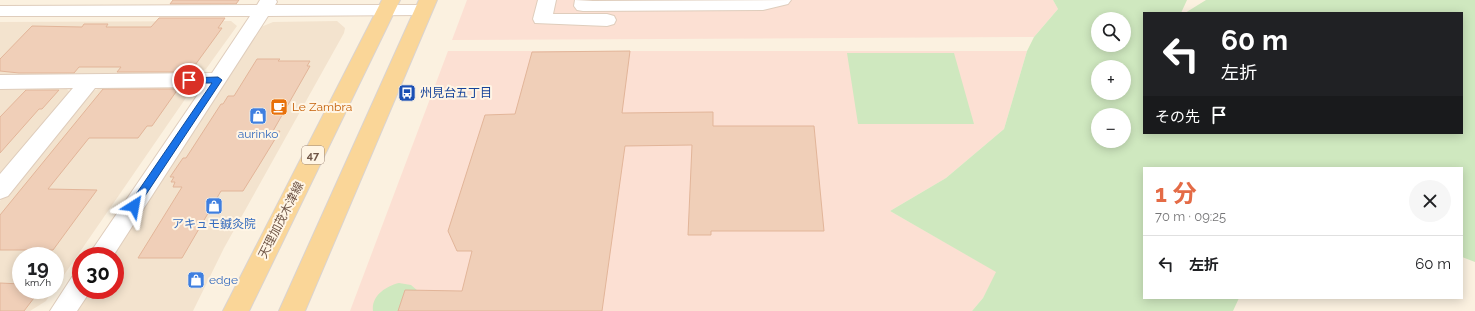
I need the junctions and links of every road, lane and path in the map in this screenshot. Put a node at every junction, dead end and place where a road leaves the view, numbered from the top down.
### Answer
1 (547, 0) edge
2 (584, 0) edge
3 (782, 0) edge
4 (389, 5) edge
5 (425, 5) edge
6 (44, 6) edge
7 (152, 6) edge
8 (265, 6) edge
9 (0, 11) edge
10 (643, 20) dead end
11 (218, 80) junction
12 (0, 82) edge
13 (89, 82) junction
14 (0, 190) edge
15 (106, 247) edge
16 (72, 298) edge
17 (63, 311) edge
18 (236, 311) edge
19 (292, 311) edge

1 - 10 street
2 - 3 street
4 - 5 street
4 - 8 street
4 - 18 main road, 天理加茂木津線 / 47
5 - 19 main road
6 - 7 street
6 - 9 street
7 - 8 street
8 - 11 street
11 - 13 street
11 - 15 street
12 - 13 street
13 - 14 street
16 - 17 street

